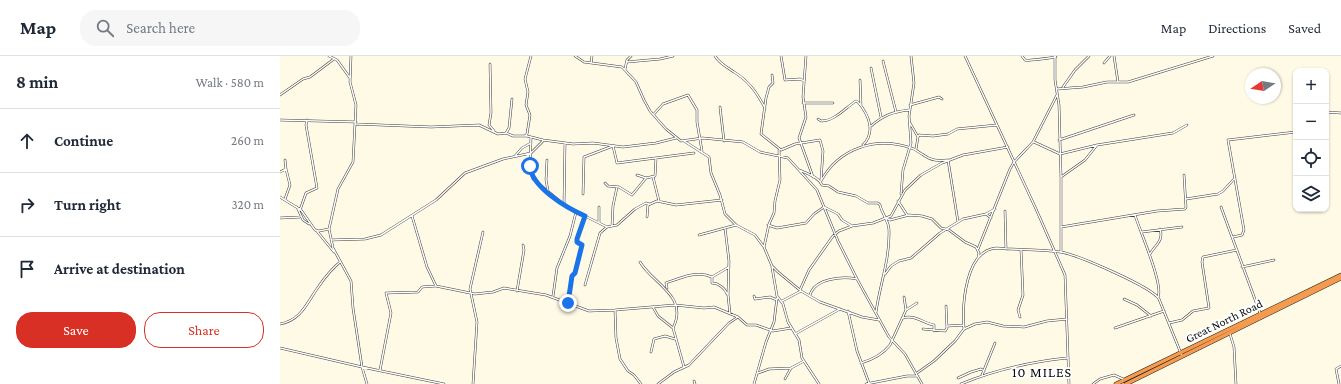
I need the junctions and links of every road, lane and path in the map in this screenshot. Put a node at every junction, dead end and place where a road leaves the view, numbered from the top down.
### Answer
1 (329, 56) edge
2 (352, 56) edge
3 (531, 56) edge
4 (575, 56) edge
5 (592, 56) edge
6 (631, 56) edge
7 (673, 56) edge
8 (715, 56) edge
9 (781, 56) edge
10 (806, 56) edge
11 (911, 56) edge
12 (965, 56) edge
13 (1022, 56) edge
14 (1089, 56) edge
15 (1110, 56) edge
16 (1114, 56) edge
17 (1213, 56) edge
18 (1056, 57) edge
19 (334, 59) junction
20 (883, 61) dead end
21 (626, 62) junction
22 (591, 63) junction
23 (1104, 63) dead end
24 (490, 64) dead end
25 (871, 68) dead end
26 (625, 69) junction
27 (772, 74) dead end
28 (350, 78) junction
29 (860, 80) dead end
30 (804, 82) junction
31 (1118, 82) junction
32 (1063, 87) junction
33 (1057, 88) junction
34 (280, 95) edge
35 (1057, 95) junction
36 (512, 98) dead end
37 (942, 99) dead end
38 (833, 102) dead end
39 (803, 103) junction
40 (910, 105) junction
41 (861, 106) junction
42 (720, 107) dead end
43 (765, 109) junction
44 (910, 110) junction
45 (896, 112) junction
46 (1329, 112) edge
47 (1341, 113) edge
48 (654, 114) junction
49 (1134, 115) dead end
50 (881, 117) junction
51 (818, 119) dead end
52 (280, 120) edge
53 (307, 120) junction
54 (909, 121) junction
55 (356, 123) junction
56 (997, 125) junction
57 (871, 126) junction
58 (1187, 126) dead end
59 (1293, 132) edge
60 (495, 133) junction
61 (506, 133) junction
62 (525, 136) junction
63 (531, 137) junction
64 (918, 137) junction
65 (676, 138) junction
66 (701, 138) junction
67 (543, 140) junction
68 (1059, 140) junction
69 (684, 141) junction
70 (726, 142) junction
71 (1033, 142) junction
72 (531, 143) junction
73 (565, 143) junction
74 (801, 143) junction
75 (863, 145) junction
76 (1097, 145) junction
77 (613, 146) junction
78 (909, 147) junction
79 (1008, 147) junction
80 (916, 149) junction
81 (779, 150) junction
82 (702, 151) junction
83 (531, 153) junction
84 (694, 153) dead end
85 (1060, 154) junction
86 (780, 155) junction
87 (515, 156) junction
88 (656, 159) junction
89 (285, 160) dead end
90 (547, 160) dead end
91 (948, 160) junction
92 (1014, 162) junction
93 (286, 169) junction
94 (798, 170) junction
95 (280, 172) edge
96 (637, 175) dead end
97 (1184, 175) dead end
98 (653, 177) junction
99 (813, 177) junction
100 (1061, 177) junction
101 (1235, 177) junction
102 (646, 178) junction
103 (816, 179) junction
104 (821, 181) junction
105 (812, 183) junction
106 (605, 184) dead end
107 (617, 187) junction
108 (548, 191) junction
109 (583, 194) dead end
110 (901, 194) junction
111 (280, 197) edge
112 (1186, 198) junction
113 (285, 199) junction
114 (722, 200) junction
115 (659, 201) junction
116 (898, 201) junction
117 (649, 204) junction
118 (564, 205) junction
119 (296, 207) junction
120 (599, 207) dead end
121 (1221, 207) dead end
122 (824, 208) junction
123 (995, 209) junction
124 (300, 210) junction
125 (1004, 211) dead end
126 (576, 212) junction
127 (986, 214) junction
128 (907, 215) junction
129 (1135, 215) junction
130 (412, 216) junction
131 (585, 216) junction
132 (300, 217) junction
133 (647, 217) dead end
134 (280, 218) edge
135 (886, 218) junction
136 (991, 218) junction
137 (599, 222) junction
138 (958, 222) junction
139 (309, 224) junction
140 (736, 225) junction
141 (768, 225) junction
142 (612, 226) junction
143 (852, 226) junction
144 (607, 227) junction
145 (1061, 227) junction
146 (1182, 227) dead end
147 (725, 228) junction
148 (329, 229) junction
149 (1160, 229) junction
150 (315, 230) junction
151 (946, 230) junction
152 (483, 232) dead end
153 (1142, 232) junction
154 (835, 234) junction
155 (699, 235) dead end
156 (1233, 237) junction
157 (331, 240) junction
158 (524, 245) dead end
159 (764, 247) junction
160 (978, 249) junction
161 (1006, 249) junction
162 (1021, 250) junction
163 (1237, 250) junction
164 (1056, 252) junction
165 (1060, 252) junction
166 (335, 253) junction
167 (1150, 256) junction
168 (978, 258) junction
169 (1274, 260) dead end
170 (340, 262) junction
171 (640, 262) dead end
172 (772, 266) junction
173 (1242, 267) junction
174 (729, 268) junction
175 (885, 274) junction
176 (712, 277) junction
177 (1341, 277) edge
178 (857, 280) junction
179 (585, 285) dead end
180 (436, 286) junction
181 (668, 290) junction
182 (801, 290) junction
183 (517, 291) junction
184 (470, 292) junction
185 (553, 296) junction
186 (728, 296) junction
187 (754, 296) dead end
188 (777, 296) junction
189 (812, 297) junction
190 (904, 297) dead end
191 (1158, 297) junction
192 (1124, 299) dead end
193 (777, 300) junction
194 (782, 301) junction
195 (568, 303) junction
196 (917, 303) dead end
197 (676, 305) junction
198 (946, 306) dead end
199 (653, 307) junction
200 (840, 309) junction
201 (616, 310) junction
202 (906, 310) junction
203 (848, 311) junction
204 (1164, 311) junction
205 (876, 312) junction
206 (730, 314) junction
207 (1151, 316) junction
208 (1261, 316) junction
209 (738, 317) junction
210 (1020, 317) dead end
211 (902, 319) junction
212 (1067, 319) junction
213 (879, 320) junction
214 (1169, 323) junction
215 (280, 324) edge
216 (964, 325) junction
217 (947, 326) junction
218 (672, 328) junction
219 (791, 328) junction
220 (1115, 328) dead end
221 (924, 329) dead end
222 (964, 329) junction
223 (771, 330) junction
224 (934, 331) junction
225 (1230, 332) junction
226 (795, 334) junction
227 (676, 340) junction
228 (893, 340) junction
229 (995, 343) dead end
230 (280, 348) edge
231 (651, 352) dead end
232 (1181, 355) junction
233 (1068, 358) junction
234 (804, 361) junction
235 (861, 363) junction
236 (1341, 366) edge
237 (362, 367) junction
238 (684, 368) junction
239 (791, 368) junction
240 (380, 370) junction
241 (984, 371) junction
242 (757, 373) junction
243 (917, 373) junction
244 (982, 375) junction
245 (918, 376) junction
246 (785, 378) dead end
247 (958, 378) dead end
248 (1125, 382) edge
249 (869, 383) junction
250 (367, 384) edge
251 (444, 384) edge
252 (473, 384) edge
253 (641, 384) edge
254 (658, 384) edge
255 (754, 384) edge
256 (819, 384) edge
257 (866, 384) edge
258 (922, 384) edge
259 (961, 384) edge
260 (1069, 384) edge
261 (1093, 384) edge
262 (1116, 384) edge
263 (1236, 384) edge
264 (1339, 384) edge

1 - 19 street
2 - 28 street
3 - 62 street
4 - 22 street
5 - 22 street
6 - 21 street
7 - 21 street
8 - 43 street
9 - 30 street
10 - 30 street
11 - 40 street
12 - 56 street
13 - 18 street
14 - 32 street
15 - 23 street
16 - 31 street
17 - 31 street
18 - 33 street
19 - 28 street
19 - 34 street
20 - 45 street
21 - 26 street
22 - 26 street
24 - 60 street
25 - 50 street
26 - 48 street
27 - 43 street
28 - 55 street
29 - 41 street
30 - 39 street
31 - 32 street
32 - 33 street
33 - 35 street
35 - 68 street
35 - 71 street
36 - 61 street
37 - 40 street
38 - 39 street
39 - 74 street
40 - 44 street
41 - 51 street
41 - 57 street
42 - 70 street
43 - 81 street
44 - 45 street
44 - 54 street
45 - 50 street
46 - 47 street
48 - 65 street
48 - 66 street
49 - 68 street
50 - 57 street
52 - 53 street
53 - 55 street
53 - 124 street
54 - 64 street
54 - 78 street
55 - 60 street
55 - 148 street
56 - 64 street
56 - 79 street
57 - 75 street
58 - 76 street
59 - 101 street
60 - 61 street
61 - 62 street
62 - 63 street
63 - 67 street
63 - 72 street
64 - 80 street
65 - 69 street
65 - 77 street
66 - 69 street
66 - 70 street
66 - 82 street
67 - 73 street
67 - 83 street
68 - 85 street
69 - 82 street
70 - 86 street
71 - 85 street
71 - 92 street
72 - 83 street
72 - 87 street
73 - 77 street
73 - 118 street
74 - 81 street
74 - 99 street
74 - 104 street
75 - 78 street
75 - 104 street
76 - 85 street
76 - 100 street
77 - 88 street
77 - 109 street
78 - 80 street
78 - 110 street
79 - 91 street
79 - 92 street
80 - 91 street
81 - 86 street
82 - 114 street
83 - 87 street
83 - 108 street
84 - 88 street
85 - 100 street
86 - 94 street
86 - 141 street
87 - 130 street
88 - 98 street
89 - 93 street
90 - 108 street
91 - 110 street
91 - 138 street
92 - 123 street
92 - 164 street
93 - 95 street
93 - 113 street
94 - 99 street
94 - 105 street
96 - 102 street
97 - 112 street
98 - 102 street
98 - 115 street
99 - 103 street
100 - 145 street
101 - 112 street
101 - 156 street
102 - 107 street
103 - 104 street
103 - 105 street
104 - 135 street
105 - 122 street
106 - 107 street
107 - 142 street
108 - 118 street
110 - 116 street
111 - 113 street
112 - 129 street
113 - 119 street
114 - 115 street
114 - 140 street
115 - 117 street
116 - 128 street
116 - 135 street
117 - 133 street
117 - 142 street
118 - 126 street
119 - 124 street
119 - 132 street
120 - 137 street
121 - 156 street
122 - 141 street
122 - 143 street
122 - 154 street
123 - 127 street
123 - 136 street
124 - 139 street
125 - 161 street
126 - 131 street
126 - 185 street
127 - 136 street
127 - 138 street
128 - 135 street
128 - 151 street
129 - 145 street
129 - 153 street
130 - 157 street
130 - 180 street
131 - 137 street
131 - 195 street
132 - 134 street
132 - 139 street
135 - 143 street
135 - 175 street
136 - 160 street
137 - 144 street
138 - 151 street
139 - 150 street
140 - 147 street
140 - 159 street
141 - 159 street
142 - 144 street
143 - 154 street
144 - 179 street
145 - 165 street
146 - 149 street
147 - 155 street
147 - 174 street
148 - 150 street
148 - 157 street
149 - 153 street
149 - 167 street
150 - 166 street
151 - 160 street
151 - 175 street
152 - 184 street
153 - 167 street
154 - 178 street
154 - 182 street
156 - 163 street
157 - 166 street
158 - 183 street
159 - 172 street
160 - 168 street
161 - 162 street
161 - 168 street
162 - 164 street
162 - 210 street
163 - 173 street
163 - 214 street
164 - 165 street
164 - 212 street
165 - 191 street
166 - 170 street
167 - 191 street
168 - 216 street
169 - 173 street
170 - 215 street
170 - 237 street
171 - 181 street
172 - 182 street
172 - 188 street
173 - 208 street
174 - 176 street
174 - 186 street
175 - 205 street
176 - 181 street
176 - 186 street
177 - 208 highway, Great North Road
178 - 189 street
178 - 205 street
180 - 184 street
180 - 240 street
181 - 197 street
182 - 189 street
182 - 194 street
183 - 184 street
183 - 185 street
184 - 252 street
185 - 195 street
186 - 206 street
187 - 193 street
188 - 193 street
188 - 194 street
189 - 200 street
190 - 202 street
191 - 204 street
192 - 207 street
193 - 223 street
194 - 219 street
195 - 201 street
196 - 202 street
197 - 199 street
197 - 206 street
197 - 218 street
198 - 217 street
199 - 201 street
199 - 218 street
200 - 203 street
200 - 226 street
201 - 253 street
202 - 211 street
203 - 213 street
203 - 235 street
204 - 207 street
204 - 214 street
205 - 213 street
206 - 209 street
207 - 220 street
208 - 225 highway, Great North Road
208 - 232 highway, Great North Road
209 - 223 street
209 - 238 street
211 - 224 street
211 - 228 street
212 - 222 street
212 - 233 street
213 - 228 street
214 - 232 street
216 - 217 street
216 - 222 street
217 - 224 street
218 - 227 street
219 - 223 street
219 - 226 street
221 - 224 street
222 - 243 street
223 - 242 street
225 - 232 highway, Great North Road
225 - 263 street
226 - 234 street
227 - 231 street
227 - 238 street
228 - 235 street
228 - 243 street
229 - 241 street
230 - 237 street
232 - 248 highway, Great North Road
233 - 244 street
233 - 260 street
234 - 239 street
234 - 256 street
235 - 249 street
236 - 264 street
237 - 240 street
237 - 250 street
238 - 254 street
239 - 242 street
239 - 246 street
240 - 251 street
241 - 244 street
241 - 247 street
242 - 255 street
243 - 245 street
244 - 259 street
245 - 249 street
245 - 258 street
248 - 261 street
248 - 262 highway, Great North Road
249 - 257 street

